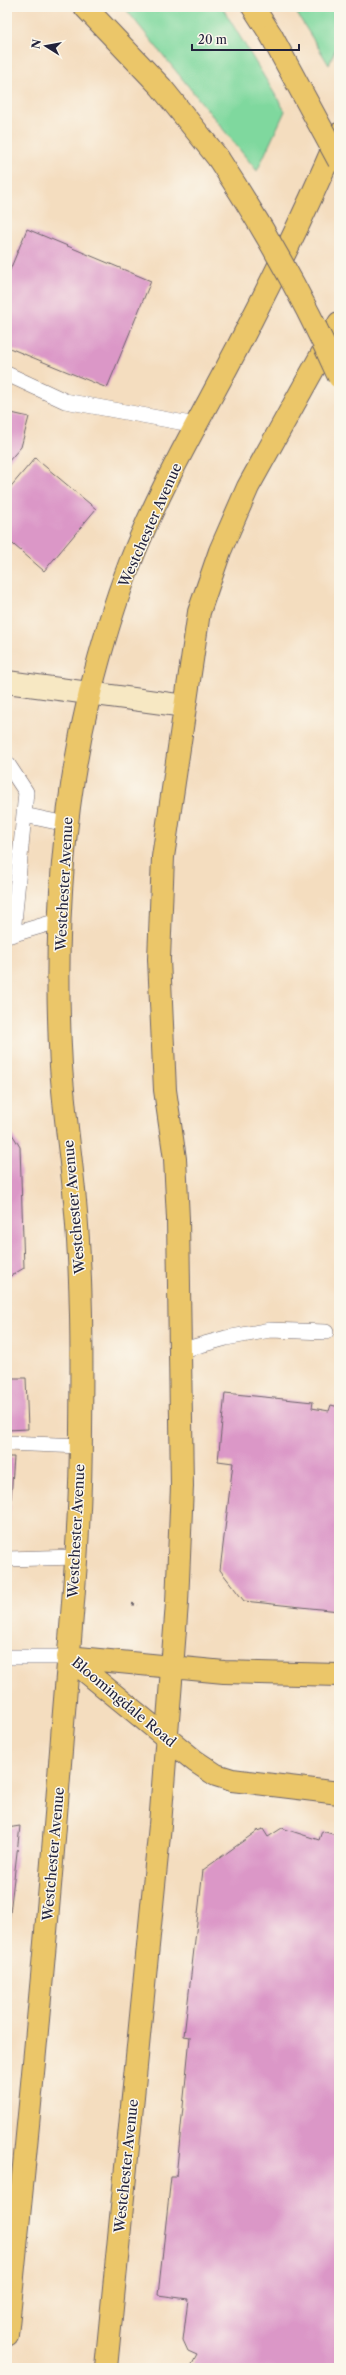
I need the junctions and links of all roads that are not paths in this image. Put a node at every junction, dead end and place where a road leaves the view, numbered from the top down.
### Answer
1 (85, 7) edge
2 (253, 7) edge
3 (339, 134) edge
4 (339, 161) edge
5 (339, 323) edge
6 (7, 374) edge
7 (339, 376) edge
8 (196, 425) junction
9 (7, 682) edge
10 (90, 694) junction
11 (185, 706) junction
12 (7, 763) edge
13 (24, 815) junction
14 (66, 824) junction
15 (61, 920) junction
16 (10, 935) edge
17 (326, 1332) dead end
18 (179, 1351) junction
19 (7, 1443) edge
20 (81, 1446) junction
21 (76, 1557) junction
22 (7, 1559) edge
23 (68, 1656) junction
24 (7, 1657) edge
25 (171, 1666) junction
26 (339, 1675) edge
27 (166, 1738) junction
28 (339, 1793) edge
29 (7, 2335) edge
30 (106, 2368) edge

1 - 7 main road, bridge
2 - 4 main road, bridge
3 - 8 main road, Westchester Avenue
5 - 11 main road, Westchester Avenue
6 - 8 lane
8 - 10 main road, Westchester Avenue
9 - 10 street
10 - 11 street
10 - 14 main road, Westchester Avenue
11 - 18 main road, Westchester Avenue
12 - 13 lane
13 - 14 lane
13 - 16 lane
14 - 15 main road, Westchester Avenue
15 - 16 lane
15 - 20 main road, Westchester Avenue
17 - 18 lane
18 - 25 main road, Westchester Avenue
19 - 20 lane
20 - 21 main road, Westchester Avenue
21 - 22 lane
21 - 23 main road, Westchester Avenue
23 - 24 lane
23 - 25 main road, Bloomingdale Road
23 - 27 main road, Bloomingdale Road
23 - 29 main road, Westchester Avenue
25 - 26 main road, Bloomingdale Road
25 - 27 main road, Westchester Avenue
27 - 28 main road, Bloomingdale Road
27 - 30 main road, Westchester Avenue

